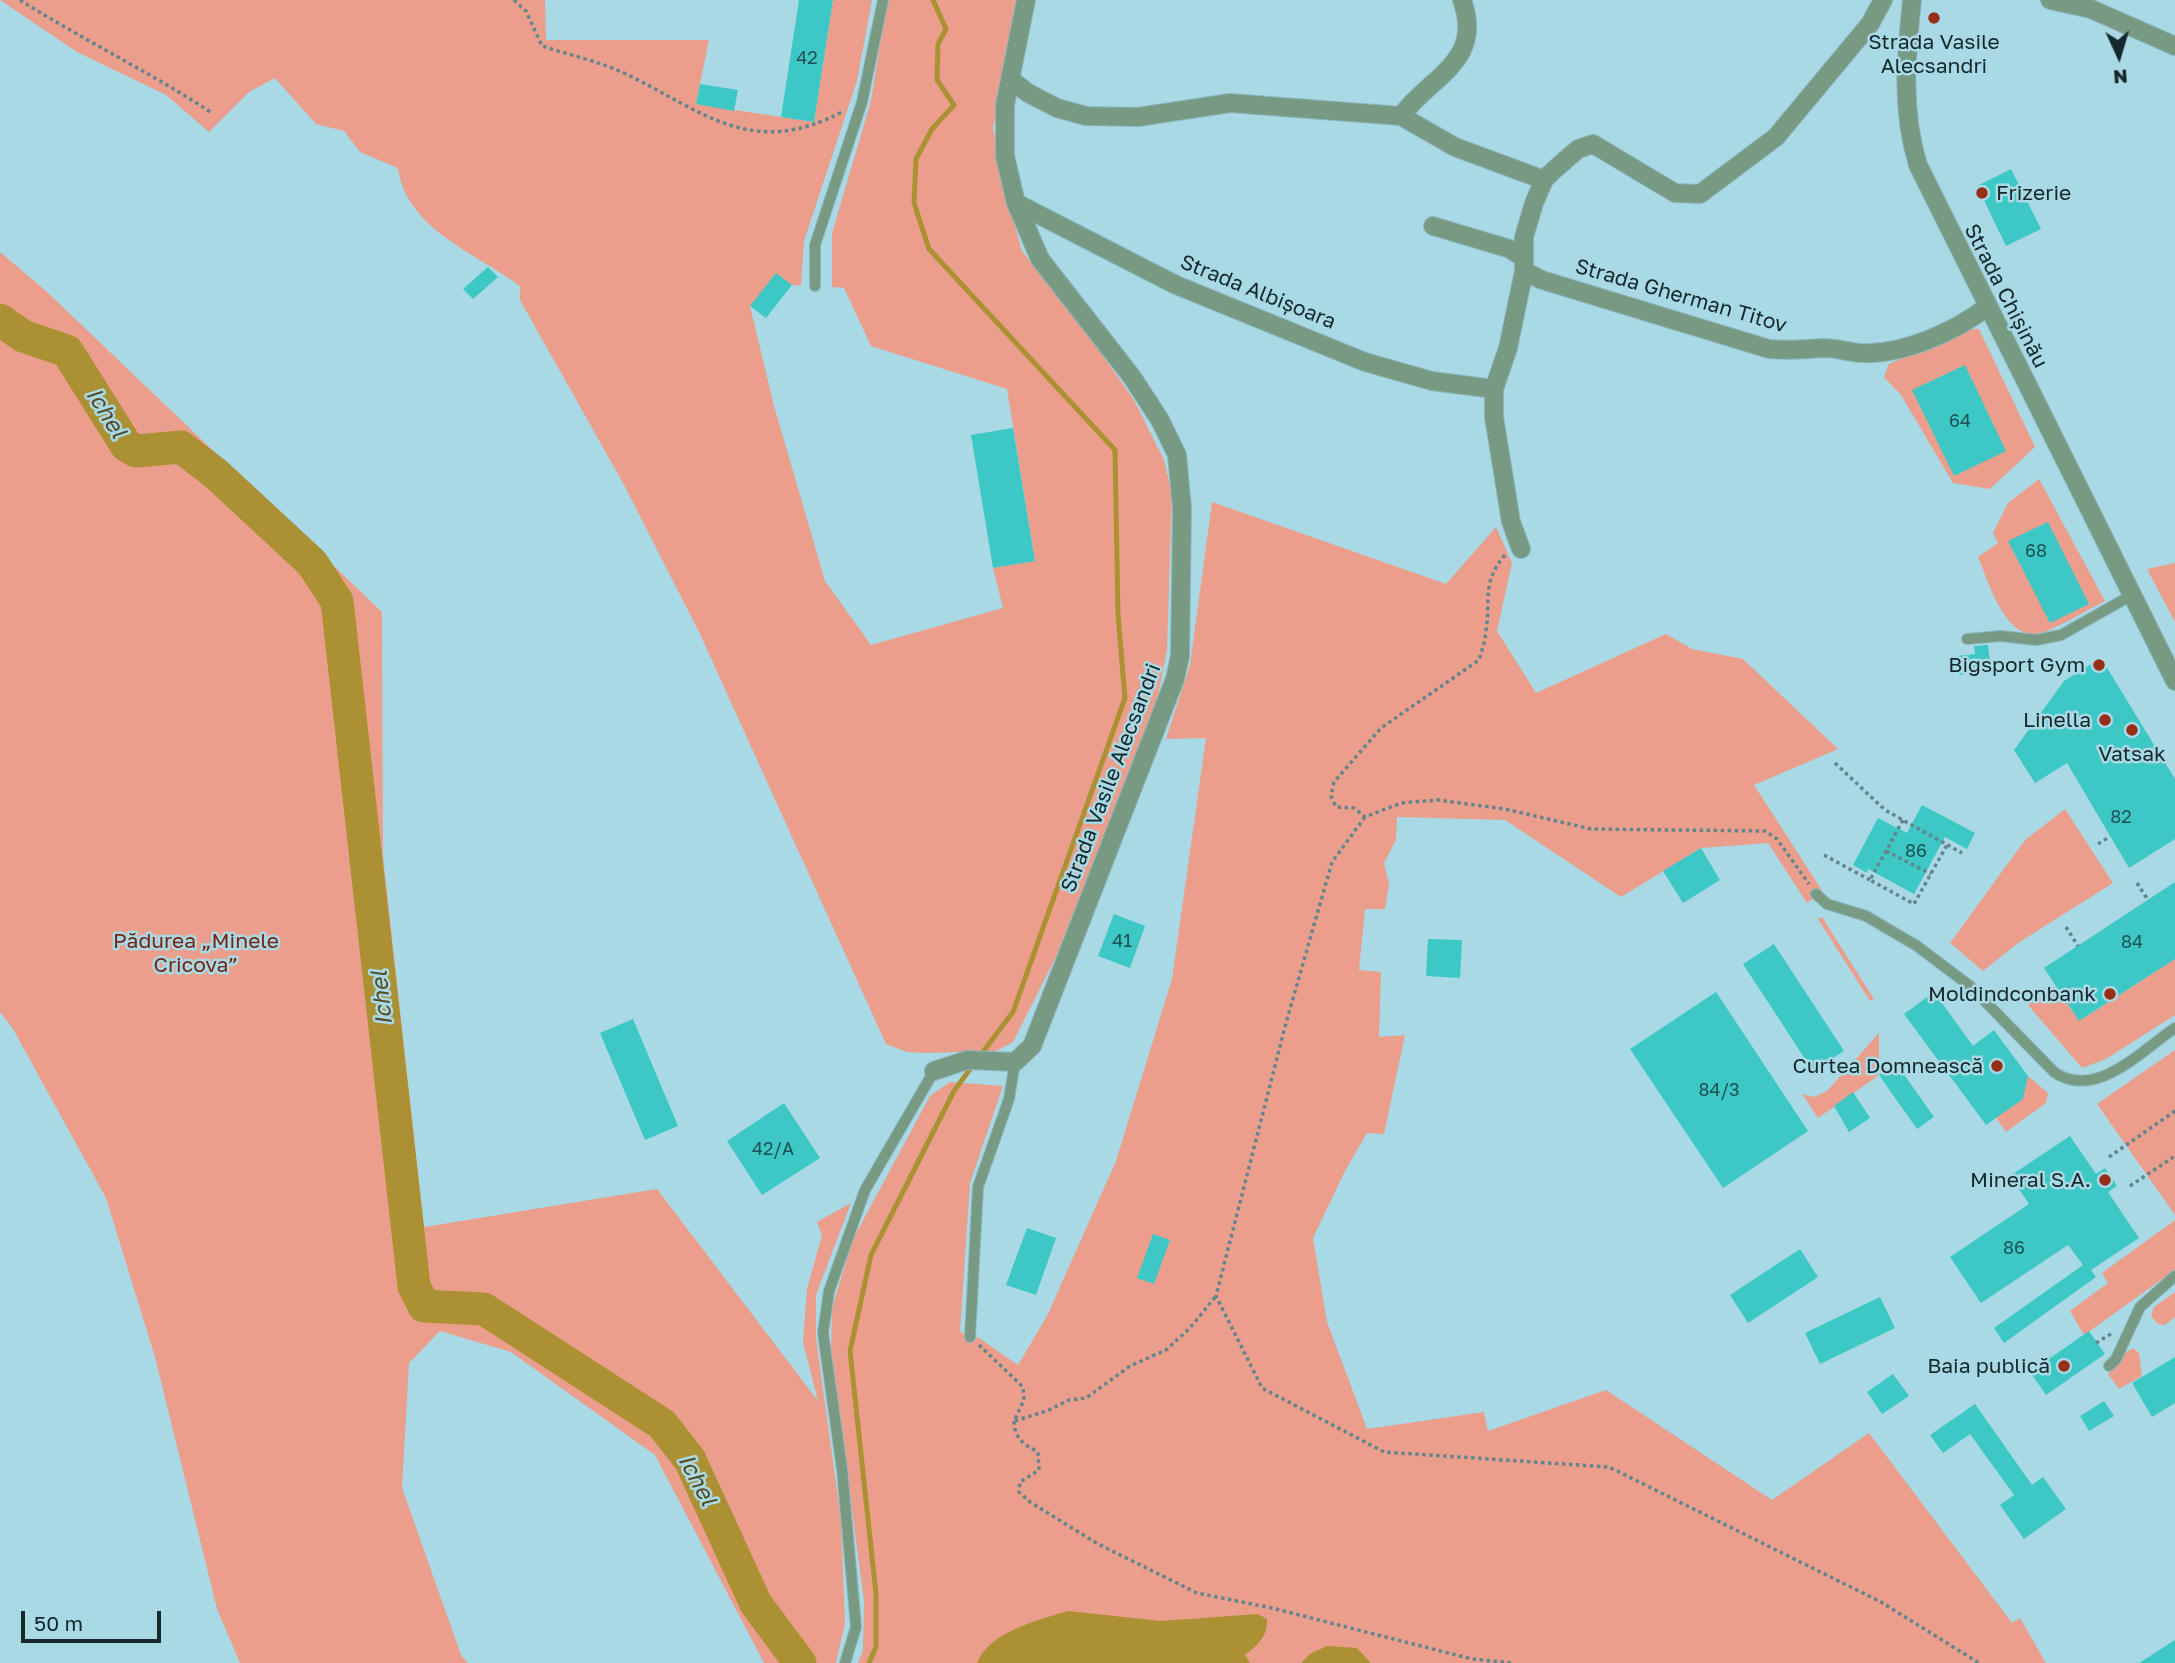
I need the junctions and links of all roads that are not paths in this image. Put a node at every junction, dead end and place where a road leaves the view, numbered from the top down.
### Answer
1 (883, 0) edge
2 (1026, 0) edge
3 (1462, 0) edge
4 (1883, 0) edge
5 (1912, 0) edge
6 (2050, 0) edge
7 (2175, 46) edge
8 (1011, 80) junction
9 (1401, 116) junction
10 (1544, 180) junction
11 (1016, 203) junction
12 (1433, 226) dead end
13 (1524, 265) junction
14 (815, 286) dead end
15 (1987, 307) junction
16 (1494, 389) junction
17 (1519, 545) road end
18 (2132, 595) junction
19 (1967, 639) dead end
20 (2175, 681) edge
21 (1816, 894) road end
22 (2175, 1028) edge
23 (1015, 1062) junction
24 (934, 1071) joint
25 (2175, 1276) edge
26 (970, 1337) road end
27 (2109, 1366) dead end
28 (845, 1663) edge

1 - 14 lane
2 - 8 street, Strada Vasile Alecsandri
3 - 9 street
4 - 10 street
5 - 15 street, Strada Chișinău
6 - 7 street
8 - 9 street
8 - 11 street, Strada Vasile Alecsandri
9 - 10 street
10 - 13 street
11 - 16 street, Strada Albișoara
11 - 23 street, Strada Vasile Alecsandri
12 - 13 street, Strada Gherman Titov
13 - 15 street, Strada Gherman Titov
13 - 16 street
15 - 18 street, Strada Chișinău
16 - 17 street
18 - 19 lane
18 - 20 street, Strada Chișinău
21 - 22 lane
23 - 24 street
23 - 26 lane
24 - 28 lane
25 - 27 lane

